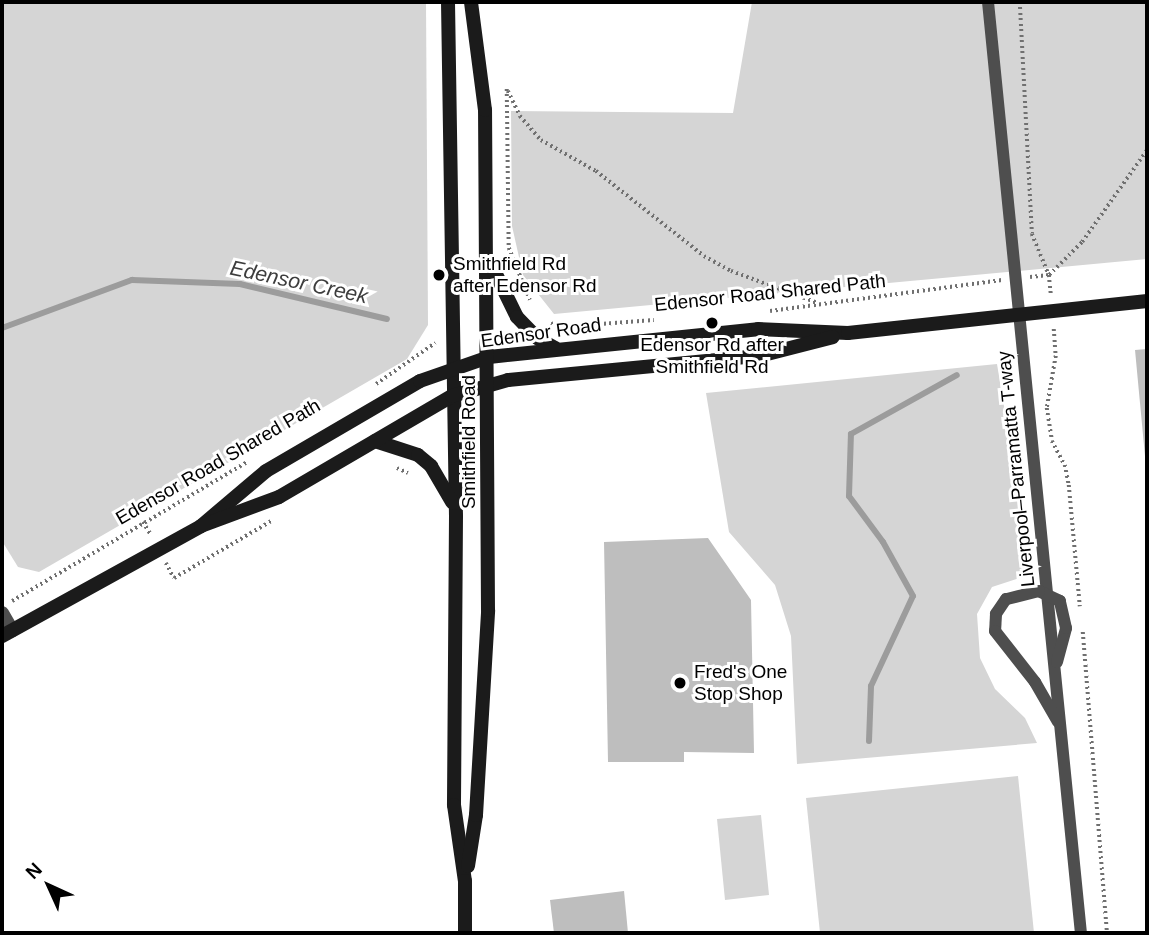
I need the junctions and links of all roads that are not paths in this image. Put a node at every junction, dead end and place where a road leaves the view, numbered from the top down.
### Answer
1 (448, 2) edge
2 (471, 2) edge
3 (988, 2) edge
4 (488, 256) junction
5 (1147, 301) edge
6 (1019, 315) junction
7 (848, 333) junction
8 (555, 348) junction
9 (489, 357) junction
10 (453, 368) junction
11 (488, 385) junction
12 (452, 396) junction
13 (375, 441) junction
14 (456, 516) junction
15 (201, 526) junction
16 (1048, 592) junction
17 (2, 613) edge
18 (7, 633) edge
19 (1061, 729) junction
20 (465, 881) junction
21 (465, 933) edge
22 (1080, 933) edge

1 - 10 main road, Smithfield Road
2 - 4 main road, Smithfield Road
3 - 6 lane, Liverpool–Parramatta T-way
4 - 8 main road
4 - 9 main road, Smithfield Road
5 - 6 main road, Edensor Road
6 - 7 main road, Edensor Road
6 - 16 lane, Liverpool–Parramatta T-way
7 - 8 main road, Edensor Road
7 - 11 main road, Edensor Road
8 - 9 main road, Edensor Road
9 - 10 main road, Edensor Road
9 - 11 main road, Smithfield Road
10 - 12 main road, Smithfield Road
10 - 15 main road, Edensor Road
11 - 12 main road, Edensor Road
11 - 20 main road, Smithfield Road
12 - 13 main road, Edensor Road
12 - 14 main road, Smithfield Road
13 - 14 main road
13 - 15 main road, Edensor Road
14 - 20 main road, Smithfield Road
15 - 18 main road, Edensor Road
16 - 19 lane, Liverpool–Parramatta T-way
16 - 19 lane
17 - 18 street
19 - 22 lane, Liverpool–Parramatta T-way
20 - 21 main road, Smithfield Road

